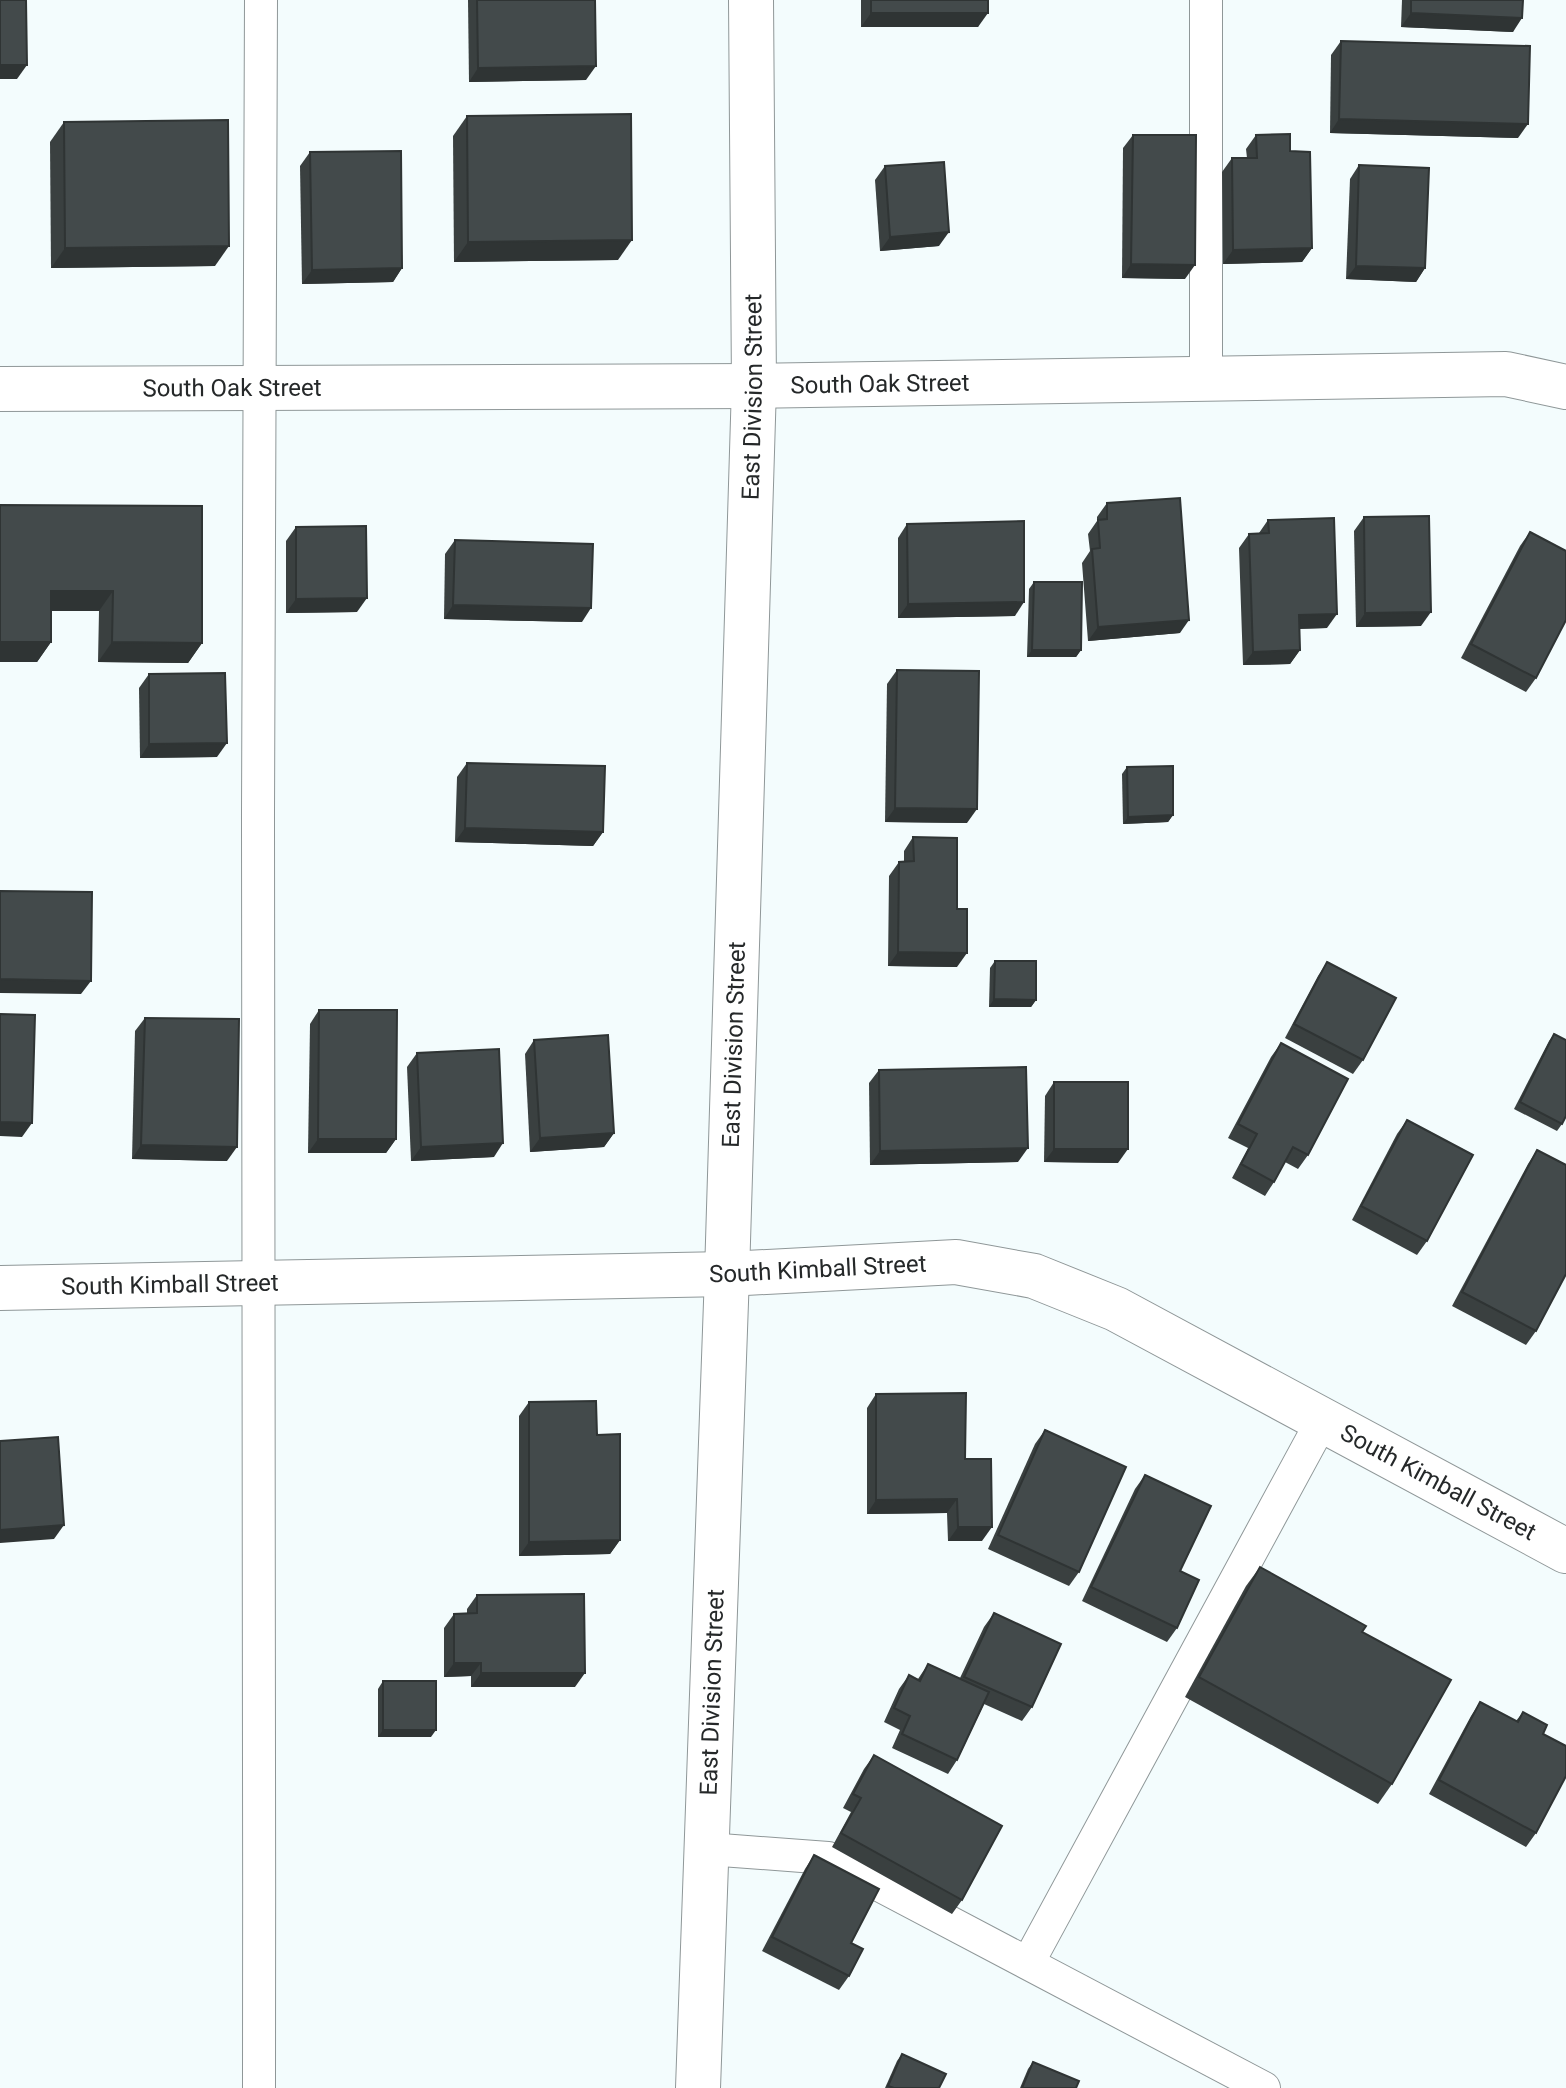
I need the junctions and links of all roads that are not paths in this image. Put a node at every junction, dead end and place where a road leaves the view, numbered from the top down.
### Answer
1 (261, 0) edge
2 (751, 0) edge
3 (1206, 0) edge
4 (1206, 380) junction
5 (754, 386) junction
6 (1566, 387) edge
7 (0, 389) edge
8 (258, 389) junction
9 (727, 1274) junction
10 (261, 1283) junction
11 (0, 1288) edge
12 (1322, 1421) junction
13 (1566, 1551) edge
14 (708, 1849) junction
15 (1028, 1963) junction
16 (259, 2088) edge
17 (698, 2088) edge
18 (1264, 2088) edge

1 - 8 lane
2 - 5 street, East Division Street
3 - 4 lane
4 - 5 street, South Oak Street
4 - 6 street, South Oak Street
5 - 8 street, South Oak Street
5 - 9 street, East Division Street
7 - 8 street, South Oak Street
8 - 10 lane
9 - 10 street, South Kimball Street
9 - 12 street, South Kimball Street
9 - 14 street, East Division Street
10 - 11 street, South Kimball Street
10 - 16 lane
12 - 13 street, South Kimball Street
12 - 15 lane
14 - 15 lane
14 - 17 street, East Division Street
15 - 18 lane

